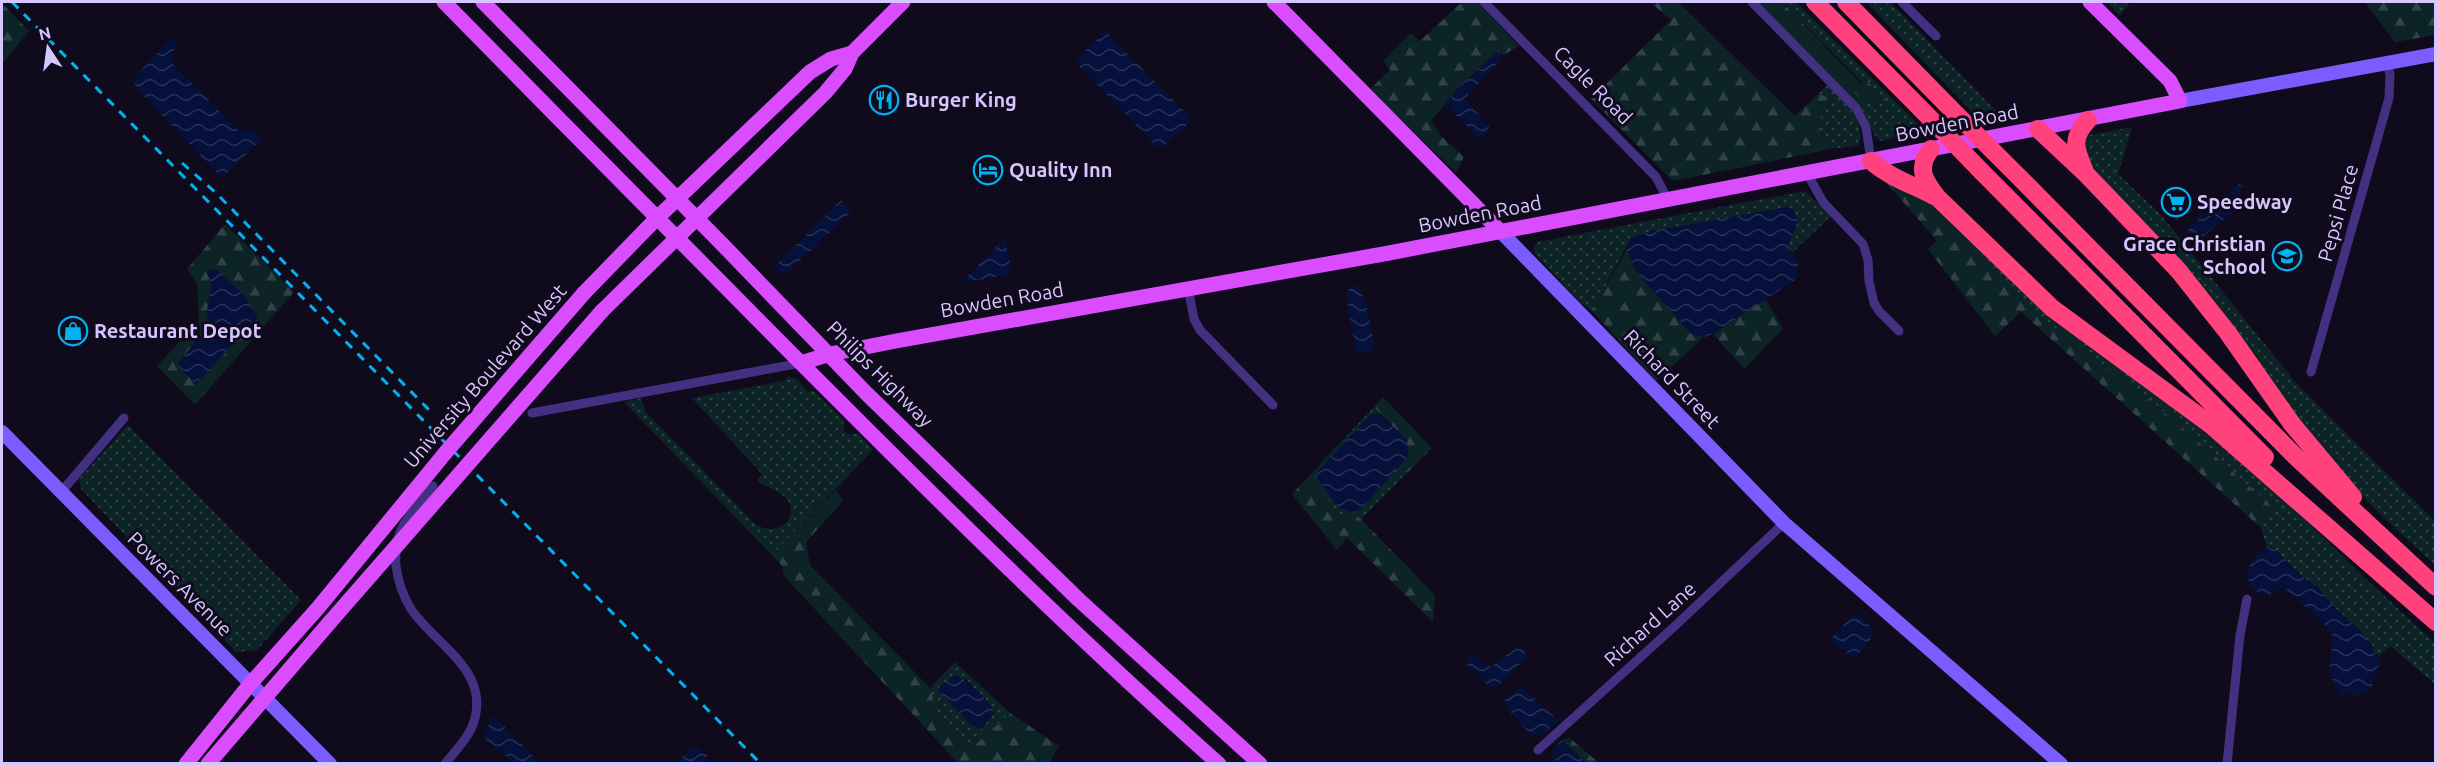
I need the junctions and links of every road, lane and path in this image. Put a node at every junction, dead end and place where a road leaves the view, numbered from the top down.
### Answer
1 (444, 2) edge
2 (483, 2) edge
3 (903, 2) edge
4 (1274, 2) edge
5 (1485, 2) edge
6 (1752, 2) edge
7 (1815, 2) edge
8 (1846, 2) edge
9 (1902, 2) edge
10 (2090, 2) edge
11 (1936, 36) dead end
12 (852, 53) junction
13 (2436, 54) edge
14 (2387, 62) junction
15 (2180, 101) junction
16 (2088, 120) junction
17 (2038, 129) junction
18 (1931, 149) junction
19 (1871, 161) junction
20 (1808, 173) junction
21 (2086, 174) junction
22 (1936, 197) junction
23 (677, 199) junction
24 (1668, 200) junction
25 (656, 219) junction
26 (696, 219) junction
27 (1500, 231) junction
28 (676, 238) junction
29 (1188, 288) junction
30 (1899, 331) dead end
31 (830, 354) junction
32 (801, 363) junction
33 (2311, 372) dead end
34 (1273, 405) dead end
35 (532, 413) dead end
36 (124, 418) dead end
37 (2, 432) edge
38 (433, 486) dead end
39 (62, 491) junction
40 (1784, 523) junction
41 (2406, 561) junction
42 (2390, 580) junction
43 (2436, 587) edge
44 (2247, 599) dead end
45 (1079, 600) junction
46 (1061, 619) junction
47 (2436, 622) edge
48 (250, 683) junction
49 (263, 697) junction
50 (1538, 750) dead end
51 (186, 764) edge
52 (208, 764) edge
53 (330, 764) edge
54 (445, 764) edge
55 (1219, 764) edge
56 (1260, 764) edge
57 (2061, 764) edge
58 (2227, 764) edge

1 - 25 main road
2 - 23 main road, Philips Highway
3 - 12 main road, University Boulevard West
4 - 27 main road, Richard Street
5 - 24 street, Cagle Road
6 - 19 street
7 - 42 highway, bridge
8 - 41 highway, bridge
9 - 11 street
10 - 15 main road
12 - 23 main road, University Boulevard West
12 - 26 main road, University Boulevard West
13 - 14 street, Bowden Road
14 - 15 street, Bowden Road
14 - 33 street, Pepsi Place
15 - 16 main road, Bowden Road
16 - 17 main road, Bowden Road
16 - 21 highway
17 - 18 main road, Bowden Road
17 - 21 highway
18 - 19 main road, Bowden Road
18 - 22 highway
19 - 20 main road, Bowden Road
19 - 22 highway
20 - 24 main road, Bowden Road
20 - 30 street
21 - 41 highway
22 - 42 highway
23 - 25 main road, University Boulevard West
23 - 26 main road, Philips Highway
24 - 27 main road, Bowden Road
25 - 28 main road
25 - 48 main road, University Boulevard West, bridge
26 - 28 main road, University Boulevard West
26 - 31 main road, Philips Highway
27 - 29 main road, Bowden Road
27 - 40 street, Richard Street
28 - 32 main road
28 - 49 main road, University Boulevard West, bridge
29 - 31 main road, Bowden Road
29 - 34 street
31 - 32 main road, Bowden Road
31 - 45 main road, Philips Highway
32 - 35 street, Bowden Road
32 - 46 main road
36 - 39 street
37 - 39 street, Powers Avenue
38 - 54 street
39 - 48 street, Powers Avenue
40 - 50 street, Richard Lane
40 - 57 street, Richard Street
41 - 43 highway
42 - 47 highway
44 - 58 street
45 - 46 main road
45 - 56 main road, Philips Highway
46 - 55 main road
48 - 49 street, Powers Avenue
48 - 51 main road, University Boulevard West
49 - 52 main road, University Boulevard West
49 - 53 street, Powers Avenue

